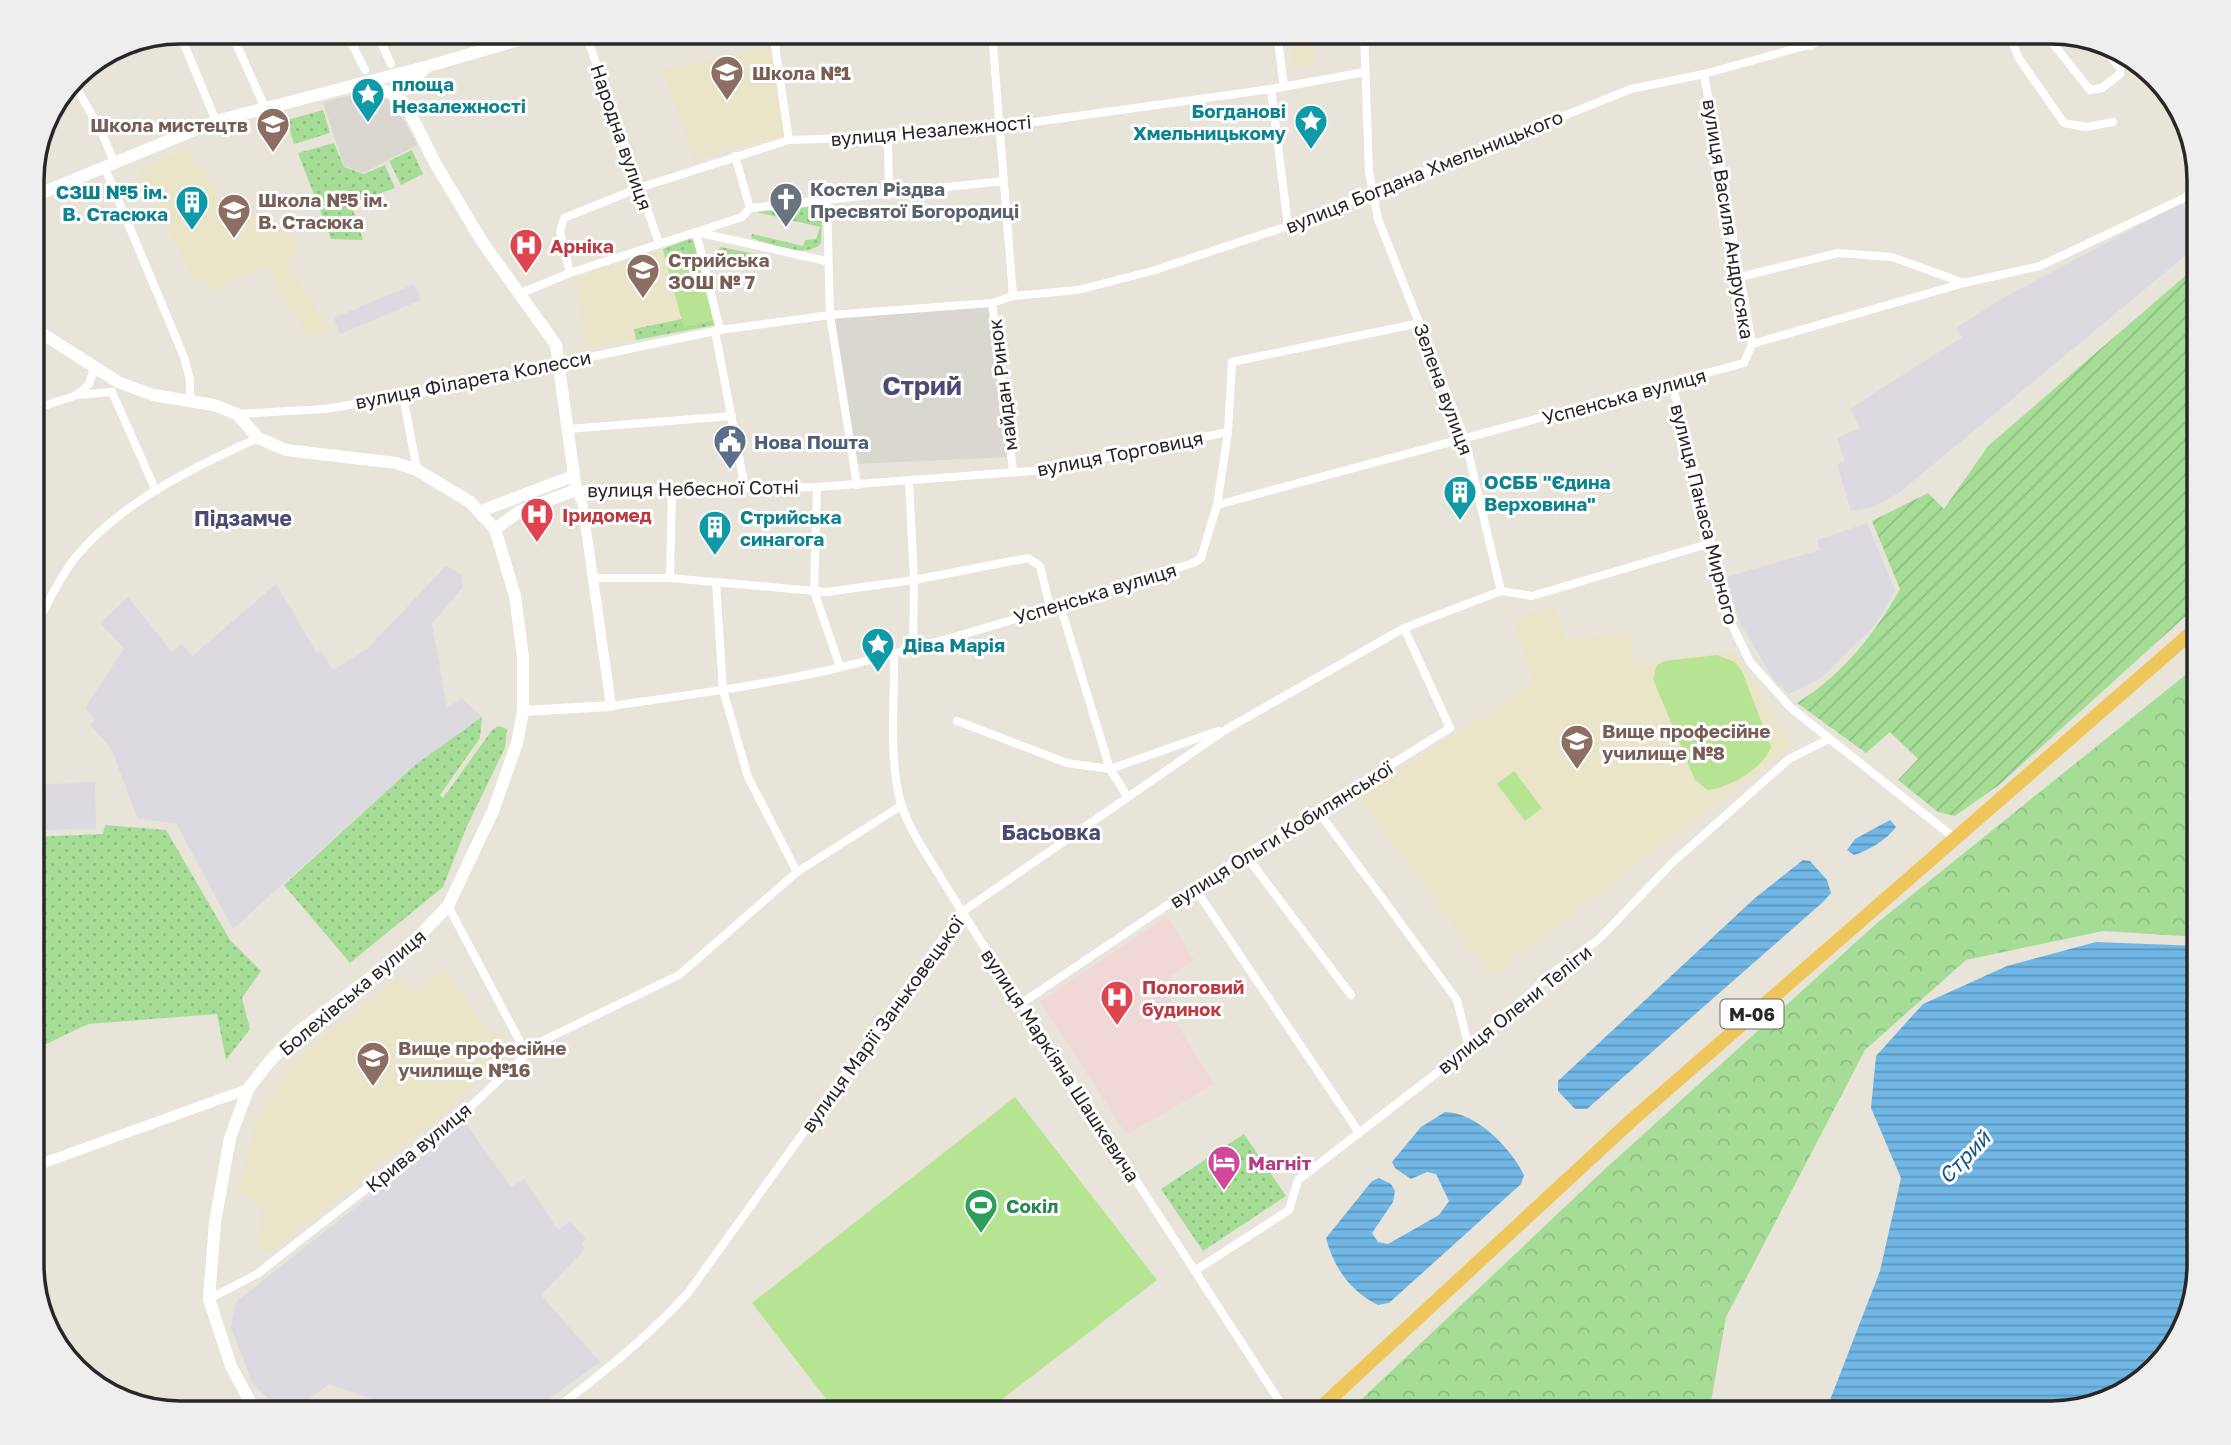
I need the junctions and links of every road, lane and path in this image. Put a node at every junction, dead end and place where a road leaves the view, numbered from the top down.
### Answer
1 (184, 44) edge
2 (236, 44) edge
3 (352, 44) edge
4 (381, 44) edge
5 (506, 44) edge
6 (589, 44) edge
7 (775, 44) edge
8 (993, 44) edge
9 (1279, 44) edge
10 (1364, 44) edge
11 (1816, 44) edge
12 (2014, 44) edge
13 (2054, 44) edge
14 (1810, 46) joint
15 (2110, 57) edge
16 (425, 68) junction
17 (365, 69) dead end
18 (392, 70) junction
19 (1365, 72) junction
20 (1704, 74) junction
21 (360, 84) junction
22 (1284, 87) junction
23 (1271, 89) junction
24 (77, 91) edge
25 (399, 91) junction
26 (265, 108) junction
27 (216, 121) junction
28 (2113, 122) dead end
29 (999, 127) junction
30 (888, 137) junction
31 (789, 140) junction
32 (735, 156) junction
33 (109, 164) junction
34 (1004, 181) junction
35 (639, 188) junction
36 (1373, 191) junction
37 (44, 192) edge
38 (889, 195) junction
39 (2187, 196) edge
40 (827, 201) junction
41 (750, 208) junction
42 (1288, 226) junction
43 (696, 232) junction
44 (659, 243) junction
45 (826, 261) junction
46 (570, 273) junction
47 (1740, 277) junction
48 (1964, 283) junction
49 (520, 293) junction
50 (1013, 296) junction
51 (992, 303) junction
52 (830, 315) junction
53 (1420, 323) junction
54 (718, 331) junction
55 (44, 335) edge
56 (1752, 344) junction
57 (560, 361) junction
58 (1744, 363) joint
59 (94, 368) junction
60 (1672, 383) junction
61 (115, 387) junction
62 (77, 395) junction
63 (403, 396) junction
64 (190, 401) junction
65 (44, 406) edge
66 (237, 414) junction
67 (732, 416) junction
68 (568, 429) junction
69 (1228, 432) junction
70 (258, 438) junction
71 (1465, 439) junction
72 (417, 470) junction
73 (1013, 470) junction
74 (573, 476) junction
75 (909, 481) junction
76 (857, 485) junction
77 (817, 487) junction
78 (745, 488) junction
79 (576, 490) junction
80 (672, 490) junction
81 (156, 491) junction
82 (1217, 505) junction
83 (481, 511) junction
84 (495, 528) junction
85 (1711, 543) junction
86 (595, 578) junction
87 (670, 578) junction
88 (914, 580) junction
89 (716, 583) junction
90 (814, 591) junction
91 (1502, 591) junction
92 (1060, 605) junction
93 (1050, 607) junction
94 (44, 611) edge
95 (1404, 628) junction
96 (2187, 637) edge
97 (913, 647) junction
98 (894, 653) junction
99 (840, 667) junction
100 (723, 690) junction
101 (611, 705) junction
102 (523, 711) junction
103 (957, 721) dead end
104 (1234, 725) junction
105 (1829, 738) junction
106 (1110, 769) junction
107 (1127, 796) junction
108 (902, 805) junction
109 (1318, 811) junction
110 (1956, 840) junction
111 (1247, 856) junction
112 (797, 872) junction
113 (1194, 887) junction
114 (447, 906) junction
115 (962, 912) junction
116 (1351, 995) dead end
117 (1022, 1003) junction
118 (1469, 1048) junction
119 (526, 1053) junction
120 (248, 1089) junction
121 (1358, 1131) junction
122 (44, 1163) edge
123 (1196, 1270) junction
124 (209, 1299) junction
125 (250, 1401) edge
126 (566, 1401) edge
127 (1279, 1401) edge
128 (1328, 1401) edge

1 - 27 street
2 - 26 street
3 - 17 street
4 - 18 street
5 - 16 main road
6 - 35 street, Народна вулиця
7 - 31 street
8 - 29 street
9 - 22 street
10 - 19 street, Зелена вулиця
11 - 14 street, вулиця Богдана Хмельницького
12 - 28 street
13 - 15 street
14 - 20 street, вулиця Богдана Хмельницького
16 - 18 main road
16 - 25 main road
18 - 21 main road
18 - 25 main road
19 - 22 street, вулиця Незалежності
19 - 36 street, Зелена вулиця
20 - 36 street, вулиця Богдана Хмельницького
20 - 47 street, вулиця Василя Андрусяка
21 - 25 main road
21 - 26 main road
22 - 23 street, вулиця Незалежності
23 - 29 street, вулиця Незалежності
23 - 42 street
24 - 33 street
25 - 49 main road
26 - 27 main road
27 - 33 main road
29 - 30 street, вулиця Незалежності
29 - 34 street
30 - 31 street, вулиця Незалежності
30 - 38 street
31 - 32 street, вулиця Незалежності
32 - 35 street, вулиця Незалежності
32 - 41 street
33 - 37 main road
33 - 64 street
34 - 38 street
34 - 50 street
35 - 44 street, Народна вулиця
35 - 46 street, вулиця Незалежності
36 - 42 street, вулиця Богдана Хмельницького
36 - 53 street, Зелена вулиця
38 - 40 street
39 - 48 street
40 - 41 street
40 - 45 street
41 - 43 street
42 - 50 street, вулиця Богдана Хмельницького
43 - 44 street
43 - 45 street
43 - 54 street
44 - 46 street
45 - 52 street
46 - 49 street
47 - 48 street
47 - 56 street, вулиця Василя Андрусяка
48 - 56 street
49 - 57 main road
50 - 51 street, вулиця Богдана Хмельницького
51 - 52 street, майдан Ринок
51 - 73 street, майдан Ринок
52 - 54 street, вулиця Філарета Колесси
52 - 76 street
53 - 69 street
53 - 71 street, Зелена вулиця
54 - 57 street, вулиця Філарета Колесси
54 - 67 street
55 - 59 main road, вулиця Філарета Колесси
56 - 58 street, вулиця Василя Андрусяка
57 - 63 street, вулиця Філарета Колесси
57 - 68 main road
58 - 60 street, Успенська вулиця
59 - 61 main road, вулиця Філарета Колесси
59 - 62 street
60 - 71 street, Успенська вулиця
60 - 85 street, вулиця Панаса Мирного
61 - 62 street, вулиця Філарета Колесси
61 - 64 main road, вулиця Філарета Колесси
61 - 81 street
62 - 65 street, вулиця Філарета Колесси
63 - 66 street, вулиця Філарета Колесси
63 - 72 street
64 - 66 main road, вулиця Філарета Колесси
66 - 70 main road
67 - 68 street
67 - 78 street
68 - 74 main road
69 - 73 street, вулиця Торговиця
69 - 82 street
70 - 72 main road
70 - 81 street
71 - 82 street, Успенська вулиця
71 - 91 street, Зелена вулиця
72 - 83 main road
73 - 75 street, майдан Ринок
74 - 79 main road
74 - 83 main road, вулиця Небесної Сотні
75 - 76 street, майдан Ринок
75 - 88 street
76 - 77 street, вулиця Небесної Сотні
77 - 78 street, вулиця Небесної Сотні
77 - 90 street
78 - 80 street, вулиця Небесної Сотні
79 - 80 street, вулиця Небесної Сотні
79 - 84 main road, вулиця Небесної Сотні
79 - 86 street
80 - 87 street
81 - 94 street
82 - 92 street, Успенська вулиця
83 - 84 main road
84 - 102 main road, Болехівська вулиця
85 - 91 street
85 - 105 street, вулиця Панаса Мирного
86 - 87 street
86 - 101 street
87 - 89 street
88 - 90 street
88 - 93 street
88 - 97 street
89 - 90 street
89 - 100 street
90 - 99 street
91 - 95 street, вулиця Марії Заньковецької
92 - 93 street, Успенська вулиця
92 - 106 street
93 - 97 street, Успенська вулиця
95 - 104 street, вулиця Марії Заньковецької
95 - 109 street, вулиця Ольги Кобилянської
96 - 110 highway, М-06
97 - 98 street, Успенська вулиця
98 - 99 street, Успенська вулиця
98 - 108 street, вулиця Маркіяна Шашкевича
99 - 100 street, Успенська вулиця
100 - 101 street, Успенська вулиця
100 - 112 street
101 - 102 street, Успенська вулиця
102 - 114 main road, Болехівська вулиця
103 - 106 street
104 - 106 street
104 - 107 street, вулиця Марії Заньковецької
105 - 110 street, вулиця Панаса Мирного
105 - 118 street, вулиця Олени Теліги
106 - 107 street
107 - 115 street, вулиця Марії Заньковецької
108 - 112 street, Крива вулиця
108 - 115 street, вулиця Маркіяна Шашкевича
109 - 111 street, вулиця Ольги Кобилянської
109 - 118 street
110 - 128 highway, М-06
111 - 113 street, вулиця Ольги Кобилянської
111 - 116 street
112 - 119 street, Крива вулиця
113 - 117 street, вулиця Ольги Кобилянської
113 - 121 street
114 - 119 street
114 - 120 main road, Болехівська вулиця
115 - 117 street, вулиця Маркіяна Шашкевича
115 - 126 street, вулиця Марії Заньковецької
117 - 123 street, вулиця Маркіяна Шашкевича
118 - 121 street, вулиця Олени Теліги
119 - 124 street, Крива вулиця
120 - 122 street
120 - 124 main road, Болехівська вулиця
121 - 123 street, вулиця Олени Теліги
123 - 127 street, вулиця Маркіяна Шашкевича
124 - 125 main road, Болехівська вулиця

